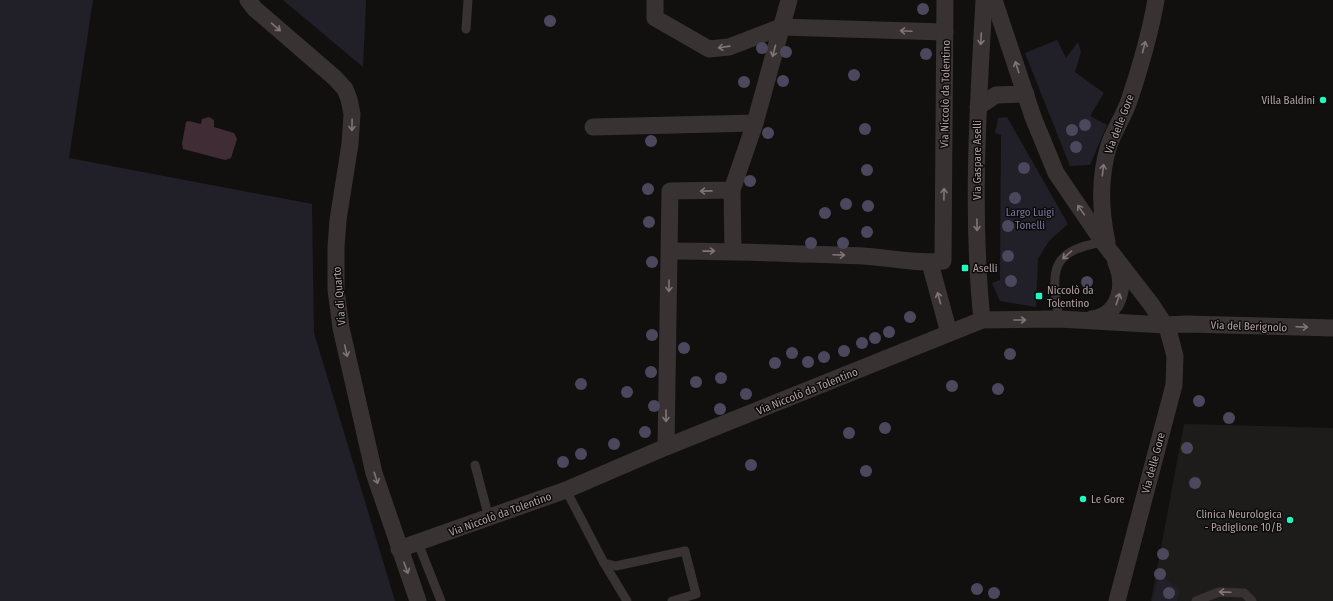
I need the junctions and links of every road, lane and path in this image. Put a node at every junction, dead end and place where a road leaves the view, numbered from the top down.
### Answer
1 (248, 0) edge
2 (468, 0) edge
3 (655, 0) edge
4 (789, 0) edge
5 (945, 0) edge
6 (984, 0) edge
7 (994, 0) edge
8 (1156, 0) edge
9 (781, 27) junction
10 (466, 29) dead end
11 (945, 32) junction
12 (1026, 94) junction
13 (978, 107) junction
14 (755, 123) junction
15 (593, 127) dead end
16 (732, 190) junction
17 (1107, 248) junction
18 (670, 251) junction
19 (733, 251) junction
20 (930, 263) junction
21 (1059, 319) junction
22 (982, 320) junction
23 (1094, 320) junction
24 (1165, 325) junction
25 (1333, 328) edge
26 (949, 333) junction
27 (666, 447) junction
28 (474, 465) dead end
29 (566, 490) junction
30 (489, 518) junction
31 (418, 543) junction
32 (399, 549) junction
33 (604, 563) junction
34 (418, 601) edge
35 (441, 601) edge
36 (627, 601) edge
37 (672, 601) edge
38 (1117, 601) edge
39 (1196, 601) edge
40 (1252, 601) edge

1 -> 32 street, Via di Quarto
2 - 10 lane
9 -> 3 street, Via Niccolò da Tolentino
4 - 9 street
5 - 11 street, Via Niccolò da Tolentino
6 -> 13 street, Via Gaspare Aselli
12 -> 7 street
17 -> 8 street, Via delle Gore
11 -> 9 street, Via Niccolò da Tolentino
9 -> 14 street
20 -> 11 street, Via Niccolò da Tolentino
12 - 13 street
17 -> 12 street
13 -> 22 street, Via Gaspare Aselli
14 - 15 street
14 - 16 street
16 -> 18 street
16 - 19 street
17 -> 21 lane
23 -> 17 street
17 - 24 street, Via delle Gore
18 -> 19 street
18 -> 27 street
19 -> 20 street
26 -> 20 street
22 -> 21 street, Via Niccolò da Tolentino
21 - 23 street
22 - 26 street, Via Niccolò da Tolentino
23 - 24 street
24 -> 25 street, Via del Berignolo
24 - 38 street, Via delle Gore
26 - 27 street, Via Niccolò da Tolentino
27 - 29 street, Via Niccolò da Tolentino
28 - 30 lane
29 - 30 street, Via Niccolò da Tolentino
29 - 33 lane
30 - 31 street, Via Niccolò da Tolentino
31 - 32 street, Via Niccolò da Tolentino
31 - 35 lane
32 -> 34 street, Via di Quarto
33 - 36 lane
33 - 37 lane
40 -> 39 lane

